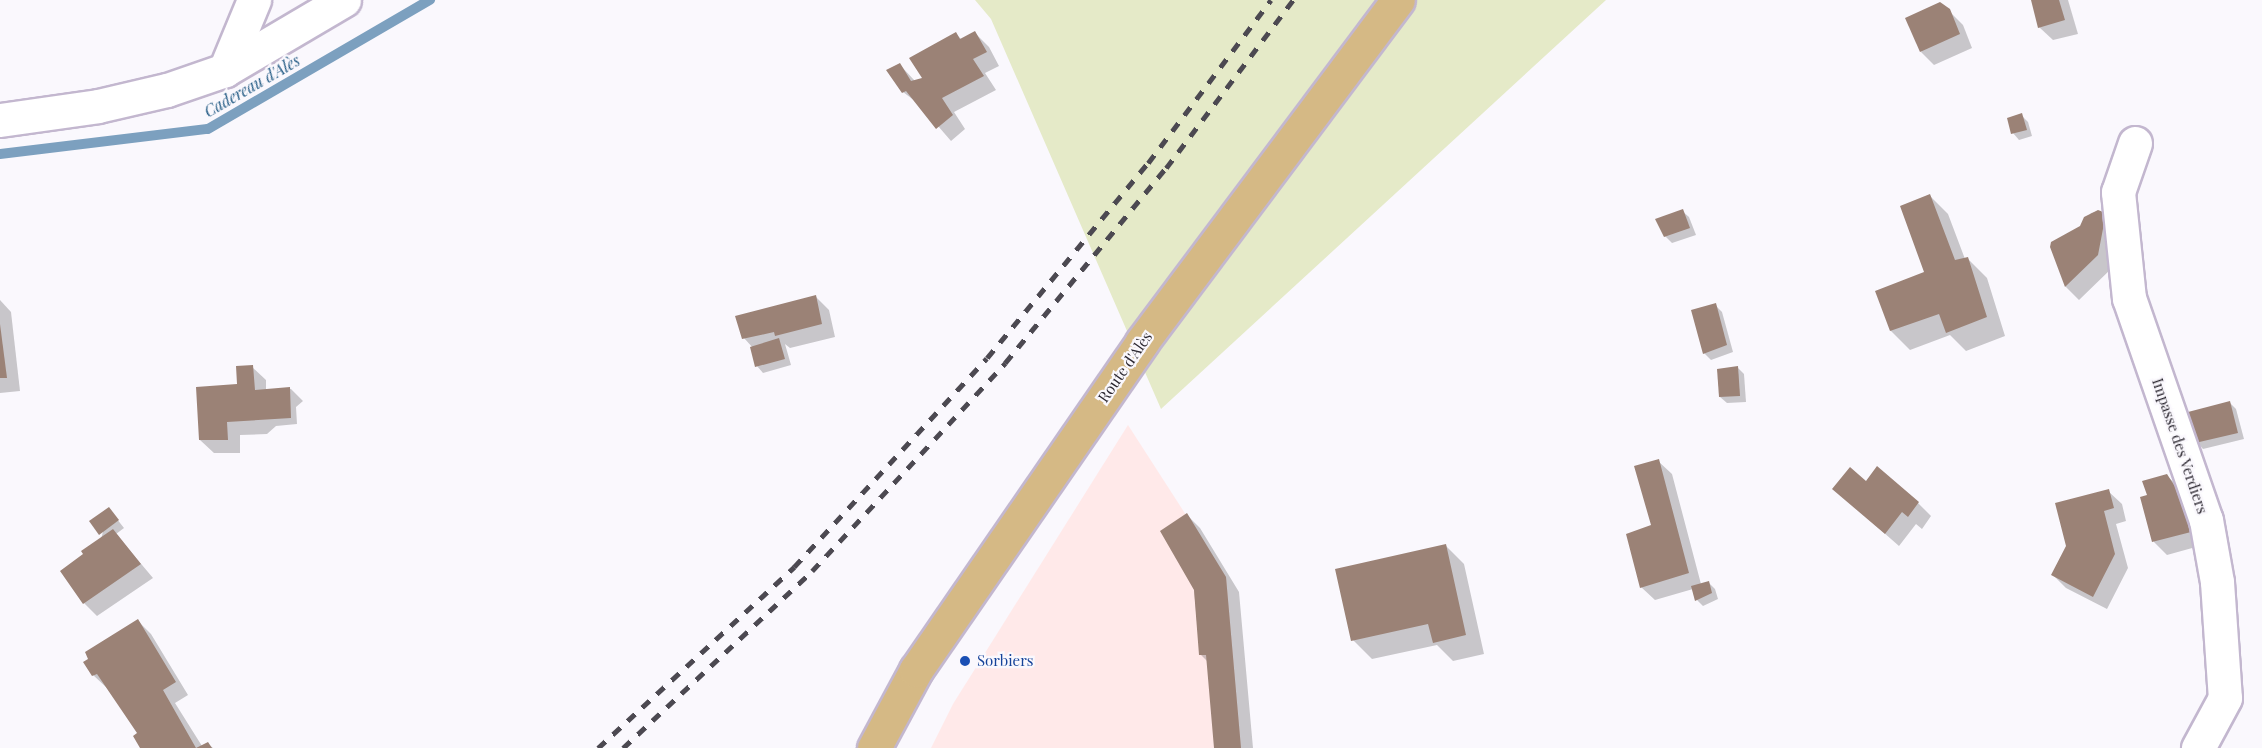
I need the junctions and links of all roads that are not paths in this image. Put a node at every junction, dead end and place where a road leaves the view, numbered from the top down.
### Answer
1 (254, 0) edge
2 (344, 0) edge
3 (1398, 0) edge
4 (225, 70) junction
5 (0, 120) edge
6 (2135, 143) dead end
7 (874, 748) edge
8 (2198, 748) edge

1 - 4 street
2 - 4 street
3 - 7 main road, Route d'Alès
4 - 5 street
6 - 8 street, Impasse des Verdiers

